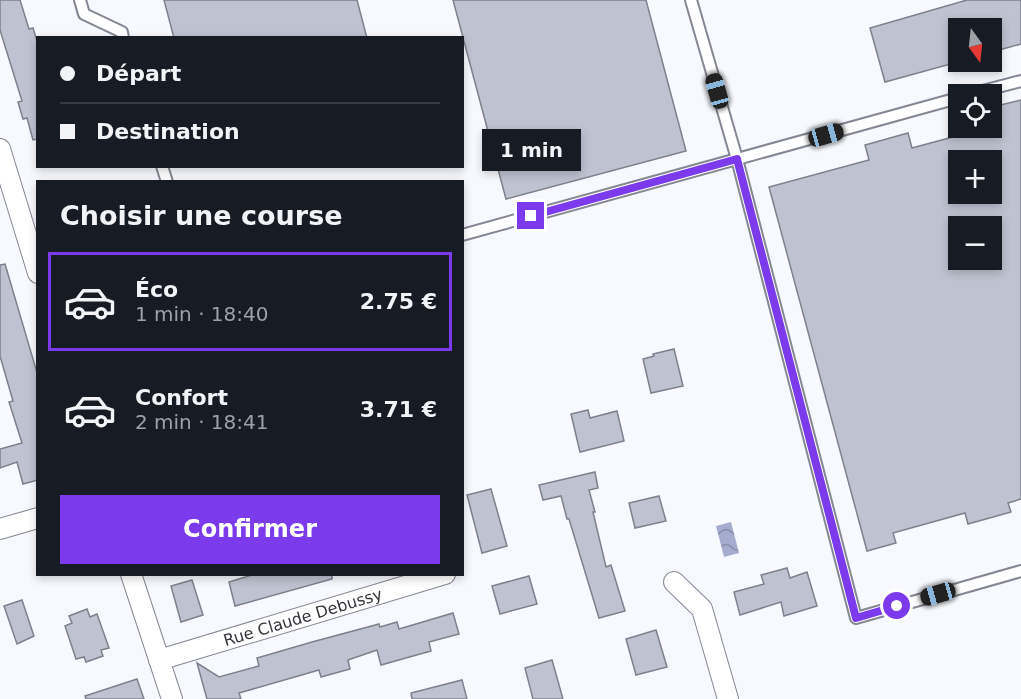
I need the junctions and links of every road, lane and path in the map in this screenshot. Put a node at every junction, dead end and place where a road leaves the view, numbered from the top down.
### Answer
1 (80, 0) edge
2 (691, 0) edge
3 (123, 36) edge
4 (1021, 81) edge
5 (1002, 86) edge
6 (948, 101) edge
7 (0, 149) edge
8 (737, 159) junction
9 (464, 234) edge
10 (36, 266) edge
11 (36, 519) edge
12 (0, 529) edge
13 (1021, 570) edge
14 (132, 576) edge
15 (438, 576) edge
16 (674, 582) dead end
17 (159, 660) junction
18 (172, 699) edge
19 (728, 699) edge

1 - 3 lane
2 - 8 lane
4 - 5 lane
6 - 8 lane
7 - 10 street
8 - 9 lane
8 - 13 lane
11 - 12 street
14 - 17 street
15 - 17 street, Rue Claude Debussy
16 - 19 street
17 - 18 street

